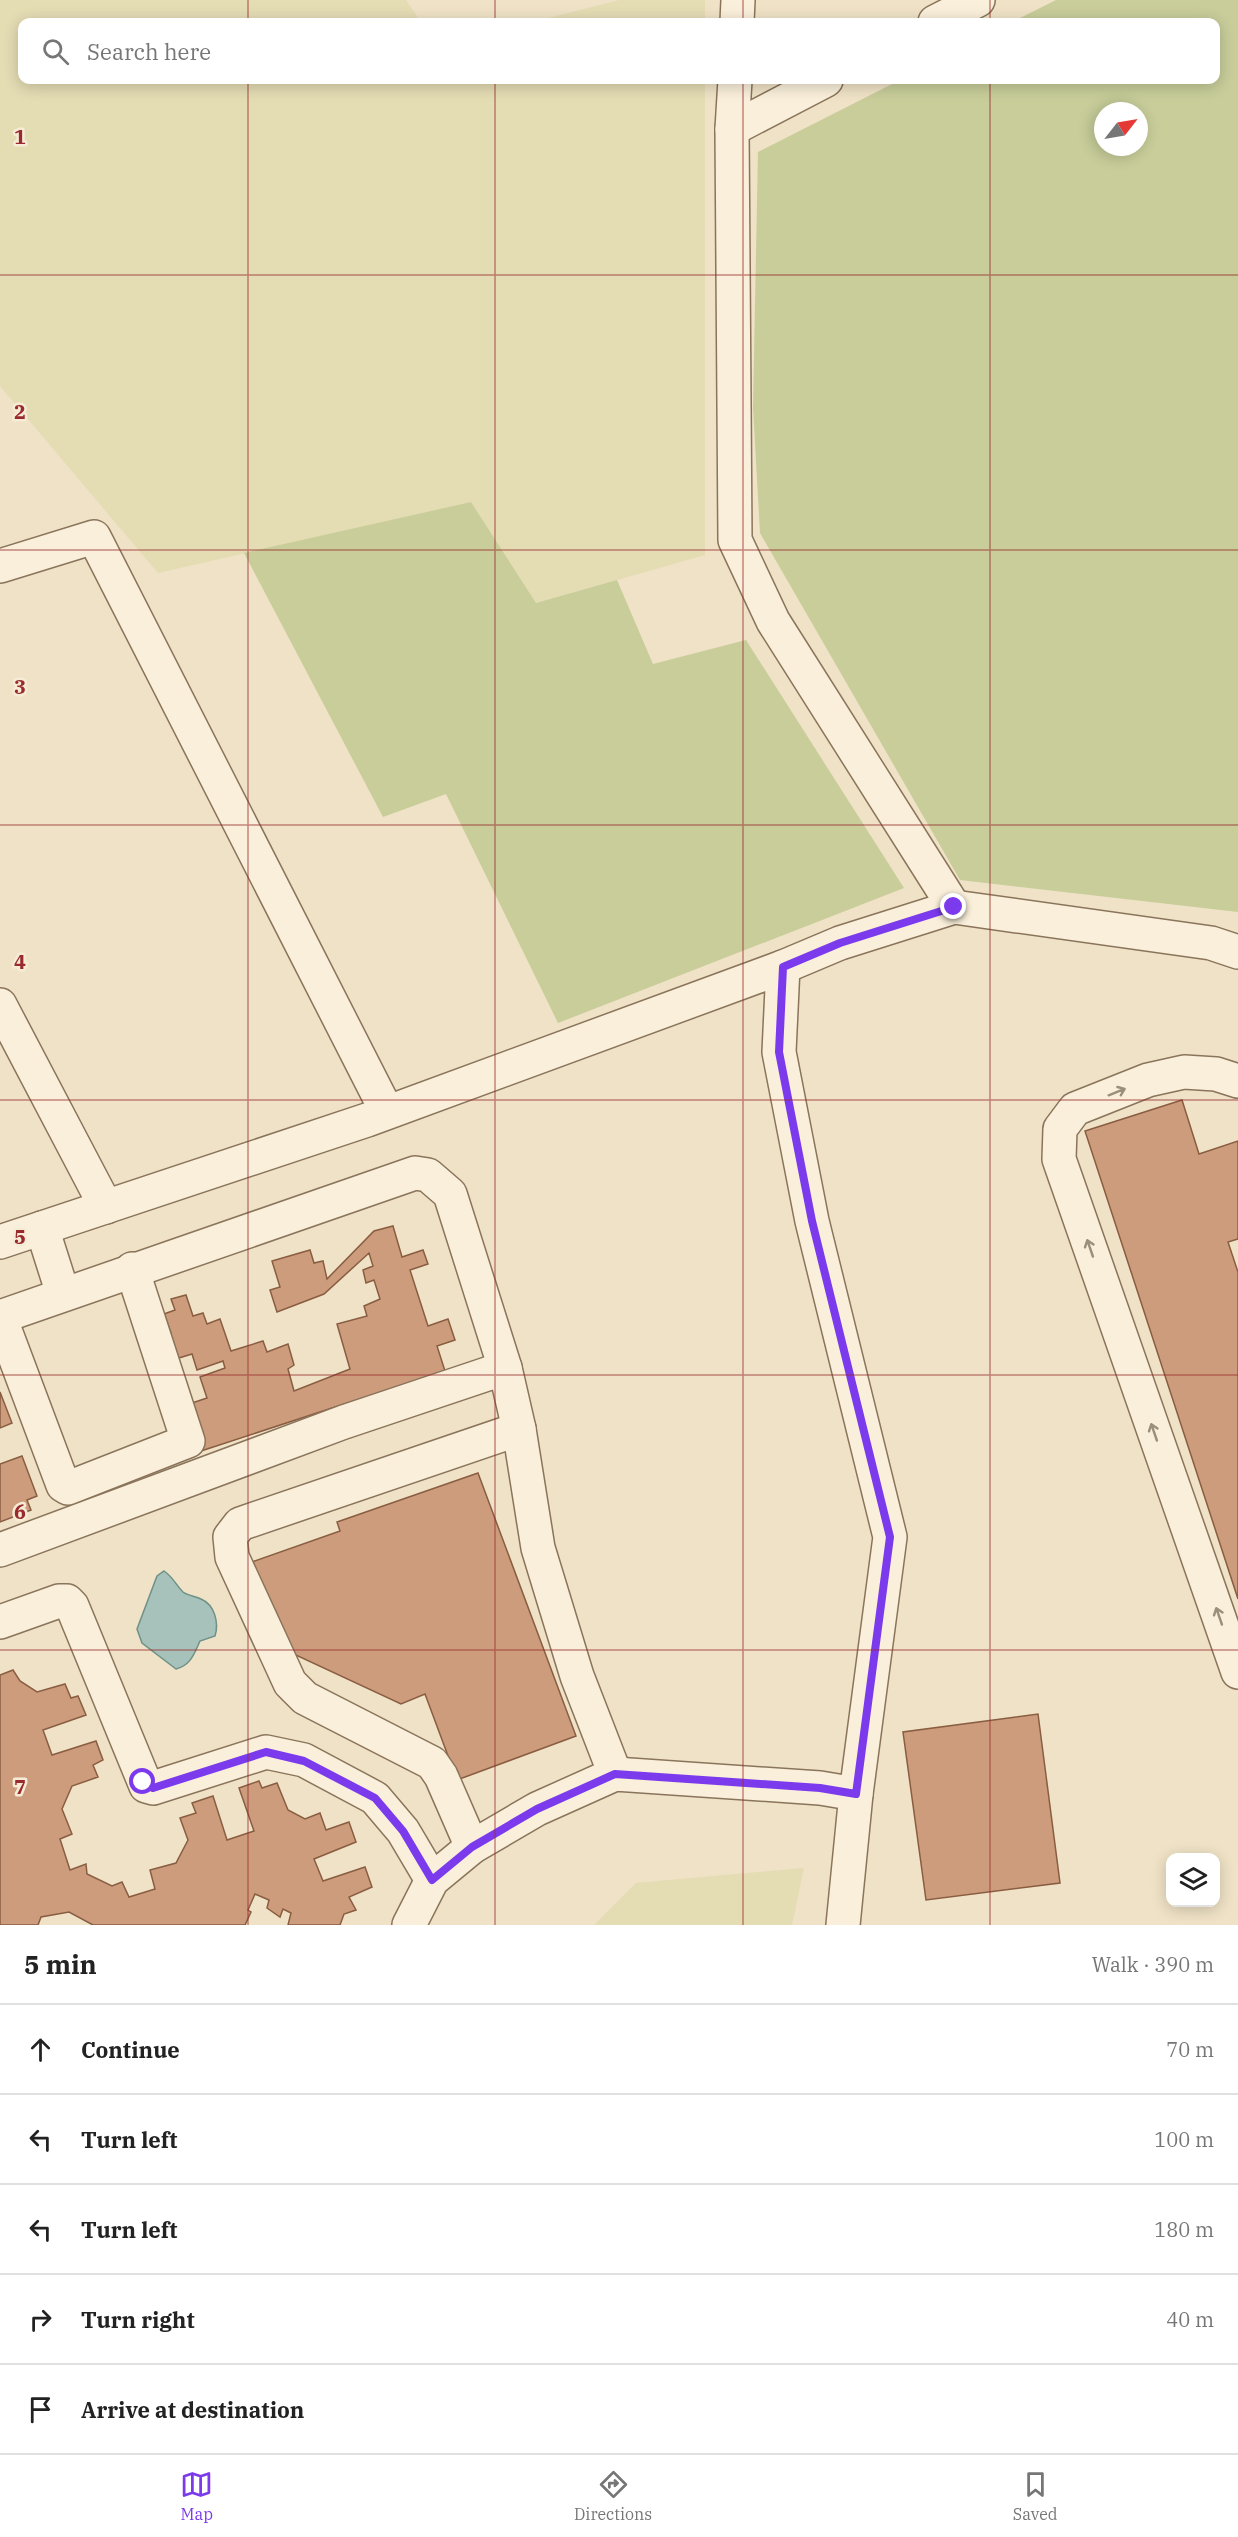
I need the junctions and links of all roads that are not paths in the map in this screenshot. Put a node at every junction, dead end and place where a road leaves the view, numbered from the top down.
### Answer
1 (738, 0) edge
2 (978, 0) edge
3 (737, 18) edge
4 (943, 18) edge
5 (735, 84) edge
6 (818, 84) edge
7 (732, 129) junction
8 (0, 566) edge
9 (954, 907) junction
10 (1238, 952) edge
11 (783, 967) junction
12 (0, 1005) edge
13 (1238, 1081) edge
14 (387, 1112) junction
15 (106, 1207) junction
16 (42, 1228) junction
17 (0, 1242) edge
18 (132, 1269) junction
19 (63, 1294) junction
20 (0, 1317) edge
21 (505, 1368) junction
22 (519, 1429) junction
23 (0, 1550) edge
24 (0, 1622) edge
25 (1238, 1671) edge
26 (615, 1774) junction
27 (856, 1794) junction
28 (472, 1847) junction
29 (432, 1880) junction
30 (410, 1925) edge
31 (843, 1925) edge

1 - 3 street
2 - 4 street
5 - 7 street
6 - 7 street
7 - 9 street
8 - 14 street
9 - 10 street
9 - 11 street
11 - 14 street
11 - 27 street
12 - 15 street
25 -> 13 street
14 - 15 street
15 - 16 street
16 - 17 street
16 - 19 street
18 - 19 street
18 - 20 street
18 - 21 street
19 - 20 street
21 - 22 street
21 - 23 street
22 - 26 street
22 - 28 street
24 - 29 street
26 - 27 street
26 - 28 street
27 - 31 street
28 - 29 street
29 - 30 street

